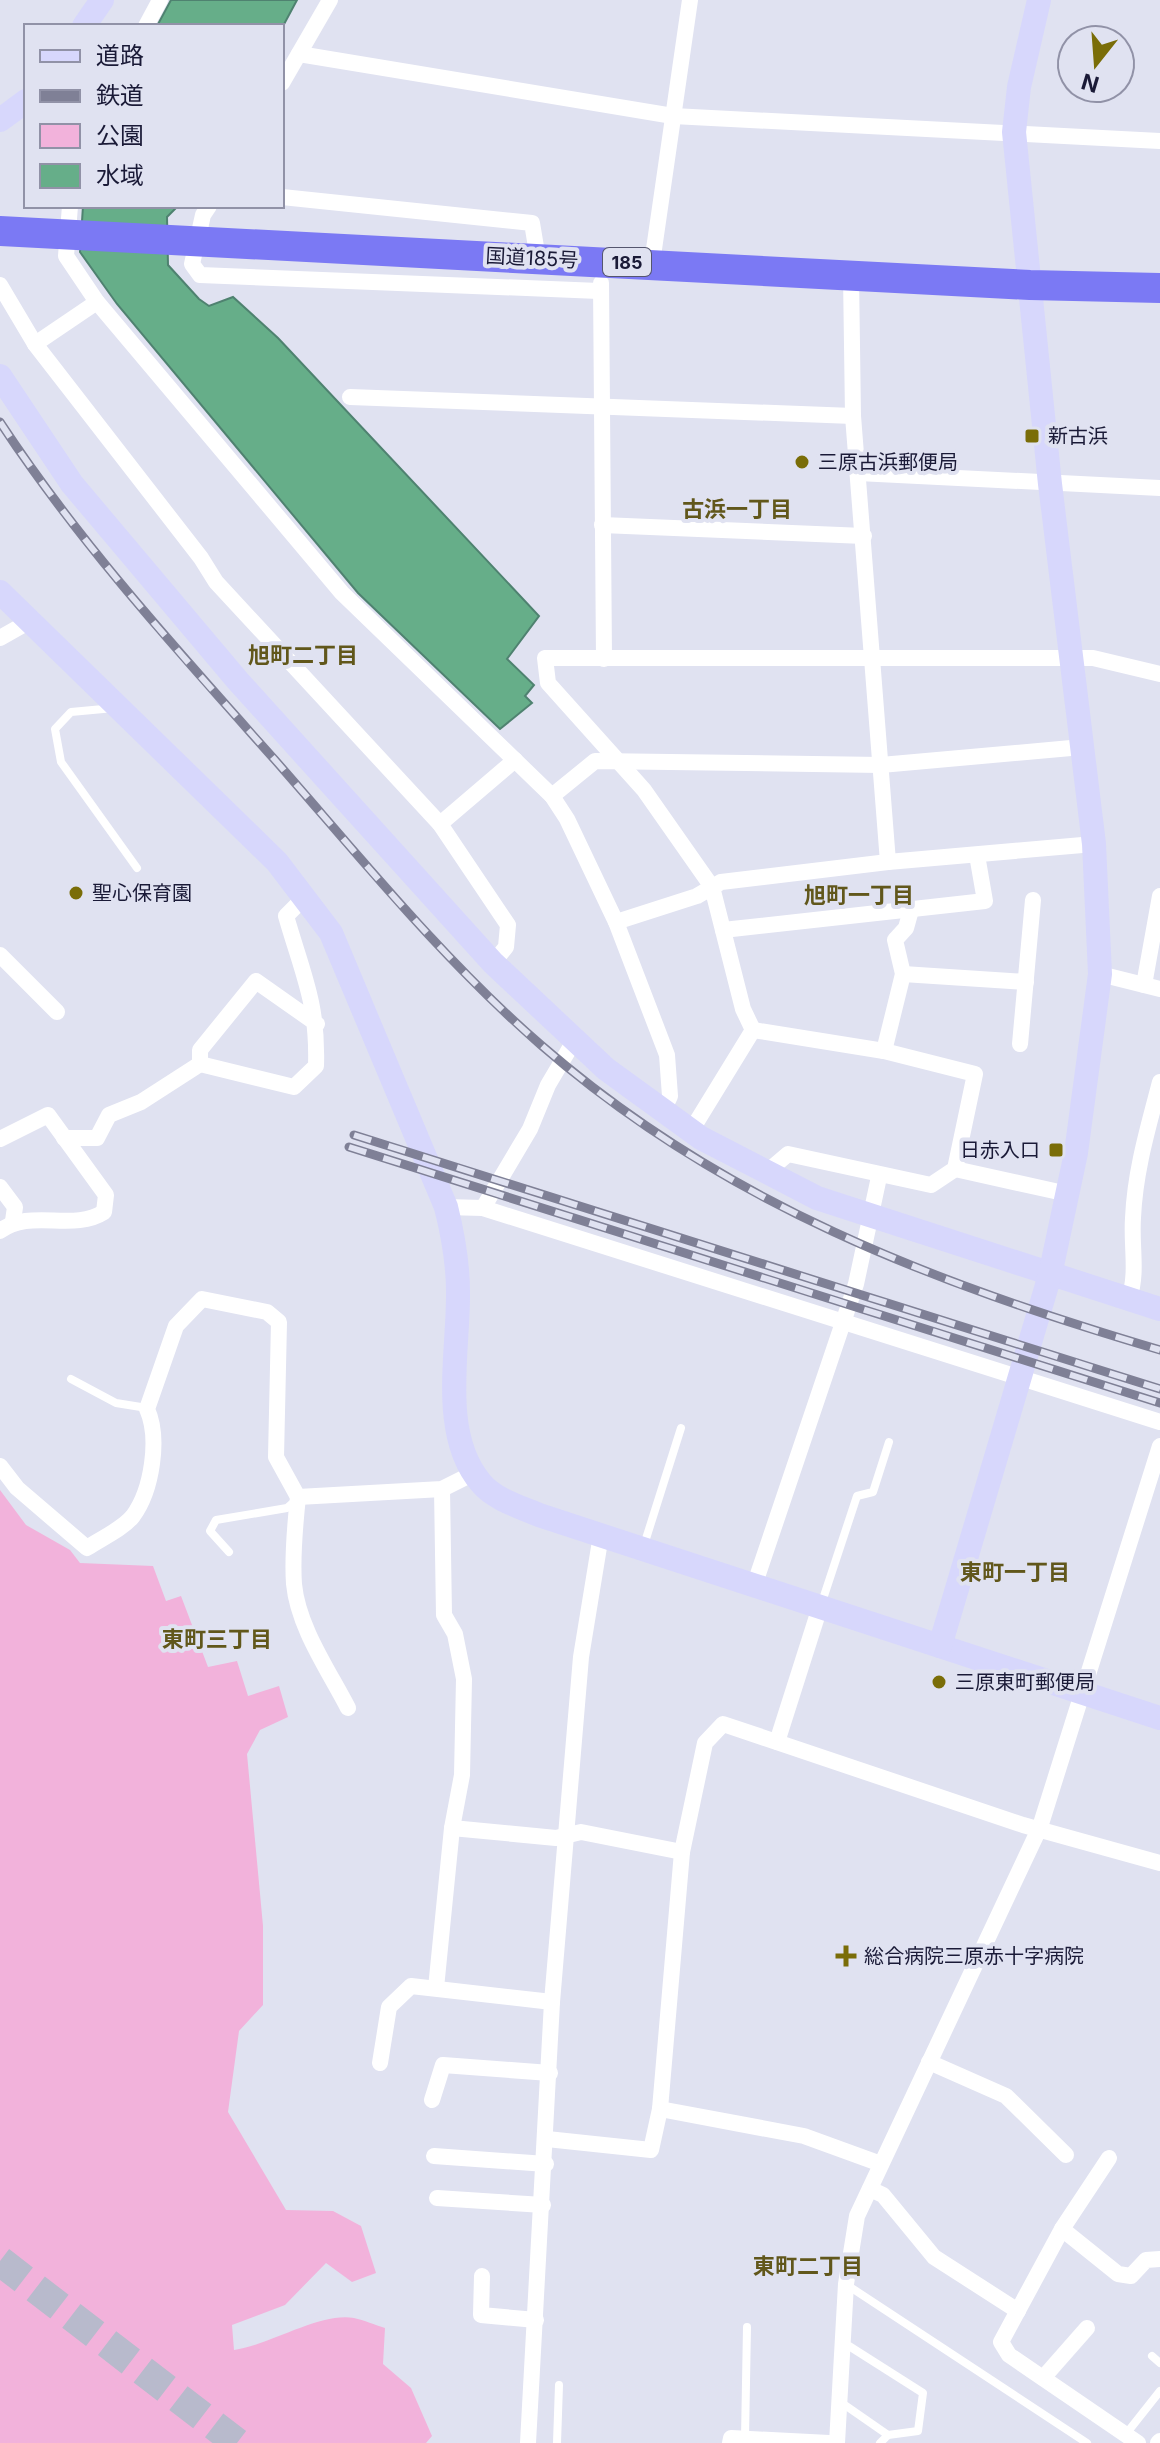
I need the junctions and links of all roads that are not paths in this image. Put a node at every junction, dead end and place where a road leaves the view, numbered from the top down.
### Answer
1 (102, 0) edge
2 (160, 0) edge
3 (330, 0) edge
4 (690, 0) edge
5 (1039, 0) edge
6 (85, 24) edge
7 (147, 24) edge
8 (299, 54) junction
9 (284, 80) edge
10 (673, 116) junction
11 (1014, 132) junction
12 (1160, 141) edge
13 (284, 197) edge
14 (70, 208) edge
15 (208, 208) edge
16 (0, 231) edge
17 (538, 259) junction
18 (604, 262) junction
19 (652, 263) junction
20 (851, 275) junction
21 (0, 285) edge
22 (1030, 285) junction
23 (1160, 288) edge
24 (599, 291) junction
25 (97, 302) junction
26 (35, 344) junction
27 (0, 376) edge
28 (350, 397) dead end
29 (601, 404) junction
30 (853, 416) junction
31 (858, 473) junction
32 (1050, 484) junction
33 (1160, 488) edge
34 (602, 525) junction
35 (864, 536) junction
36 (0, 592) edge
37 (30, 621) junction
38 (0, 638) edge
39 (873, 658) junction
40 (1072, 658) junction
41 (604, 659) junction
42 (1160, 674) edge
43 (119, 708) junction
44 (1082, 747) junction
45 (515, 760) junction
46 (618, 761) junction
47 (881, 765) junction
48 (552, 796) junction
49 (440, 824) junction
50 (1094, 844) junction
51 (977, 855) junction
52 (888, 862) junction
53 (137, 868) dead end
54 (712, 887) junction
55 (1160, 896) edge
56 (304, 898) junction
57 (1033, 900) dead end
58 (911, 910) junction
59 (616, 922) junction
60 (723, 930) junction
61 (0, 955) edge
62 (493, 963) junction
63 (903, 974) junction
64 (1100, 974) junction
65 (1026, 982) junction
66 (1152, 987) edge
67 (57, 1012) dead end
68 (317, 1024) junction
69 (753, 1030) junction
70 (574, 1041) junction
71 (1020, 1044) dead end
72 (884, 1051) junction
73 (200, 1064) junction
74 (1160, 1082) edge
75 (663, 1111) junction
76 (691, 1131) junction
77 (64, 1138) junction
78 (0, 1139) edge
79 (955, 1169) junction
80 (767, 1172) junction
81 (879, 1177) junction
82 (0, 1187) edge
83 (1068, 1194) junction
84 (446, 1207) junction
85 (483, 1208) junction
86 (868, 1215) junction
87 (7, 1226) edge
88 (1050, 1275) junction
89 (1129, 1299) junction
90 (1158, 1309) edge
91 (844, 1322) junction
92 (1021, 1377) junction
93 (71, 1379) dead end
94 (147, 1409) junction
95 (1160, 1422) edge
96 (681, 1428) dead end
97 (889, 1442) dead end
98 (1160, 1446) edge
99 (0, 1466) edge
100 (474, 1473) junction
101 (442, 1489) junction
102 (298, 1497) junction
103 (601, 1535) junction
104 (642, 1549) junction
105 (229, 1552) dead end
106 (754, 1586) junction
107 (820, 1607) junction
108 (940, 1646) junction
109 (1083, 1693) junction
110 (348, 1708) dead end
111 (1160, 1718) edge
112 (777, 1742) junction
113 (1040, 1827) junction
114 (452, 1828) junction
115 (568, 1836) junction
116 (682, 1852) junction
117 (1160, 1863) edge
118 (436, 1988) junction
119 (552, 2002) junction
120 (929, 2062) junction
121 (380, 2063) dead end
122 (550, 2073) junction
123 (432, 2100) dead end
124 (660, 2109) junction
125 (547, 2139) junction
126 (1066, 2155) dead end
127 (434, 2156) dead end
128 (1109, 2158) dead end
129 (546, 2164) junction
130 (881, 2164) junction
131 (870, 2189) junction
132 (437, 2198) dead end
133 (543, 2205) junction
134 (1062, 2229) junction
135 (1160, 2259) edge
136 (482, 2276) dead end
137 (846, 2284) junction
138 (1018, 2311) junction
139 (536, 2320) junction
140 (747, 2327) dead end
141 (1087, 2328) dead end
142 (842, 2346) junction
143 (1152, 2356) dead end
144 (1160, 2363) edge
145 (1043, 2378) junction
146 (559, 2385) dead end
147 (1160, 2391) edge
148 (839, 2401) junction
149 (888, 2435) junction
150 (1132, 2439) edge
151 (738, 2441) edge
152 (528, 2443) edge
153 (557, 2443) edge
154 (829, 2443) edge
155 (837, 2443) edge
156 (880, 2443) edge
157 (1087, 2443) edge

1 - 6 street
2 - 7 street
3 - 8 street
4 - 10 street
5 - 11 street
8 - 9 street
8 - 10 street
10 - 11 street
10 - 19 street
11 - 12 street
11 - 22 street
13 - 17 street
14 - 25 street
15 - 24 street
16 - 17 highway, 国道185号 / 185
17 - 18 highway, 国道185号 / 185
18 - 19 highway, 国道185号 / 185
18 - 24 street
19 - 20 highway, 国道185号 / 185
20 - 22 highway, 国道185号 / 185
20 - 30 street
21 - 26 street
22 - 23 highway, 国道185号 / 185
22 - 32 street
24 - 29 street
25 - 26 street
25 - 45 street
26 - 49 street
27 - 62 street
28 - 29 street
29 - 30 street
29 - 34 street
30 - 31 street
31 - 32 street
31 - 35 street
32 - 33 street
32 - 40 street
34 - 35 street
34 - 41 street
35 - 39 street
36 - 37 street
37 - 38 street
37 - 43 street
39 - 40 street
39 - 41 street
39 - 47 street
40 - 42 street
40 - 44 street
41 - 46 street
43 - 53 lane
43 - 56 street
44 - 47 street
44 - 50 street
45 - 48 street
45 - 49 street
46 - 47 street
46 - 48 street
46 - 54 street
47 - 52 street
48 - 59 street
49 - 62 street
50 - 51 street
50 - 64 street
51 - 52 street
51 - 58 street
52 - 54 street
54 - 59 street
54 - 60 street
55 - 66 street
56 - 68 street
56 - 84 street
57 - 65 street
58 - 60 street
58 - 63 street
59 - 75 street
60 - 69 street
61 - 67 street
62 - 70 street
63 - 65 street
63 - 72 street
64 - 66 street
64 - 83 street
65 - 71 street
68 - 73 street
68 - 73 street
69 - 72 street
69 - 76 street
70 - 75 street
70 - 85 street
72 - 79 street
73 - 77 street
74 - 89 street
75 - 76 street
76 - 80 street
77 - 78 street
77 - 87 street
79 - 81 street
79 - 83 street
80 - 81 street
80 - 86 street
81 - 86 street
82 - 87 street
83 - 88 street
84 - 85 street
84 - 100 street
85 - 91 street
86 - 88 street
86 - 91 street
88 - 89 street
88 - 92 street
89 - 90 street
91 - 92 street
91 - 106 street
92 - 95 street
92 - 108 street
93 - 94 lane
94 - 99 street
94 - 102 street
96 - 104 lane
97 - 107 lane
98 - 109 street
100 - 101 street
100 - 103 street
101 - 102 street
101 - 114 street
102 - 105 lane
102 - 110 street
103 - 104 street
103 - 115 street
104 - 106 street
106 - 107 street
107 - 108 street
107 - 112 street
108 - 109 street
109 - 111 street
109 - 113 street
112 - 113 street
112 - 116 street
113 - 117 street
113 - 120 street
114 - 115 street
114 - 118 street
115 - 116 street
115 - 119 street
116 - 124 street
118 - 119 street
118 - 121 street
119 - 122 street
120 - 126 street
120 - 130 street
122 - 123 street
122 - 125 street
124 - 125 street
124 - 130 street
125 - 129 street
127 - 129 street
128 - 134 street
129 - 133 street
130 - 131 street
131 - 137 street
131 - 138 street
132 - 133 street
133 - 139 street
134 - 135 street
134 - 138 street
136 - 139 street
137 - 142 street
137 - 157 lane
138 - 145 street
139 - 152 street
140 - 151 lane
141 - 145 street
142 - 148 street
142 - 149 lane
143 - 144 lane
145 - 150 street
146 - 153 lane
147 - 150 lane
148 - 149 lane
148 - 155 street
149 - 156 lane
151 - 154 street

